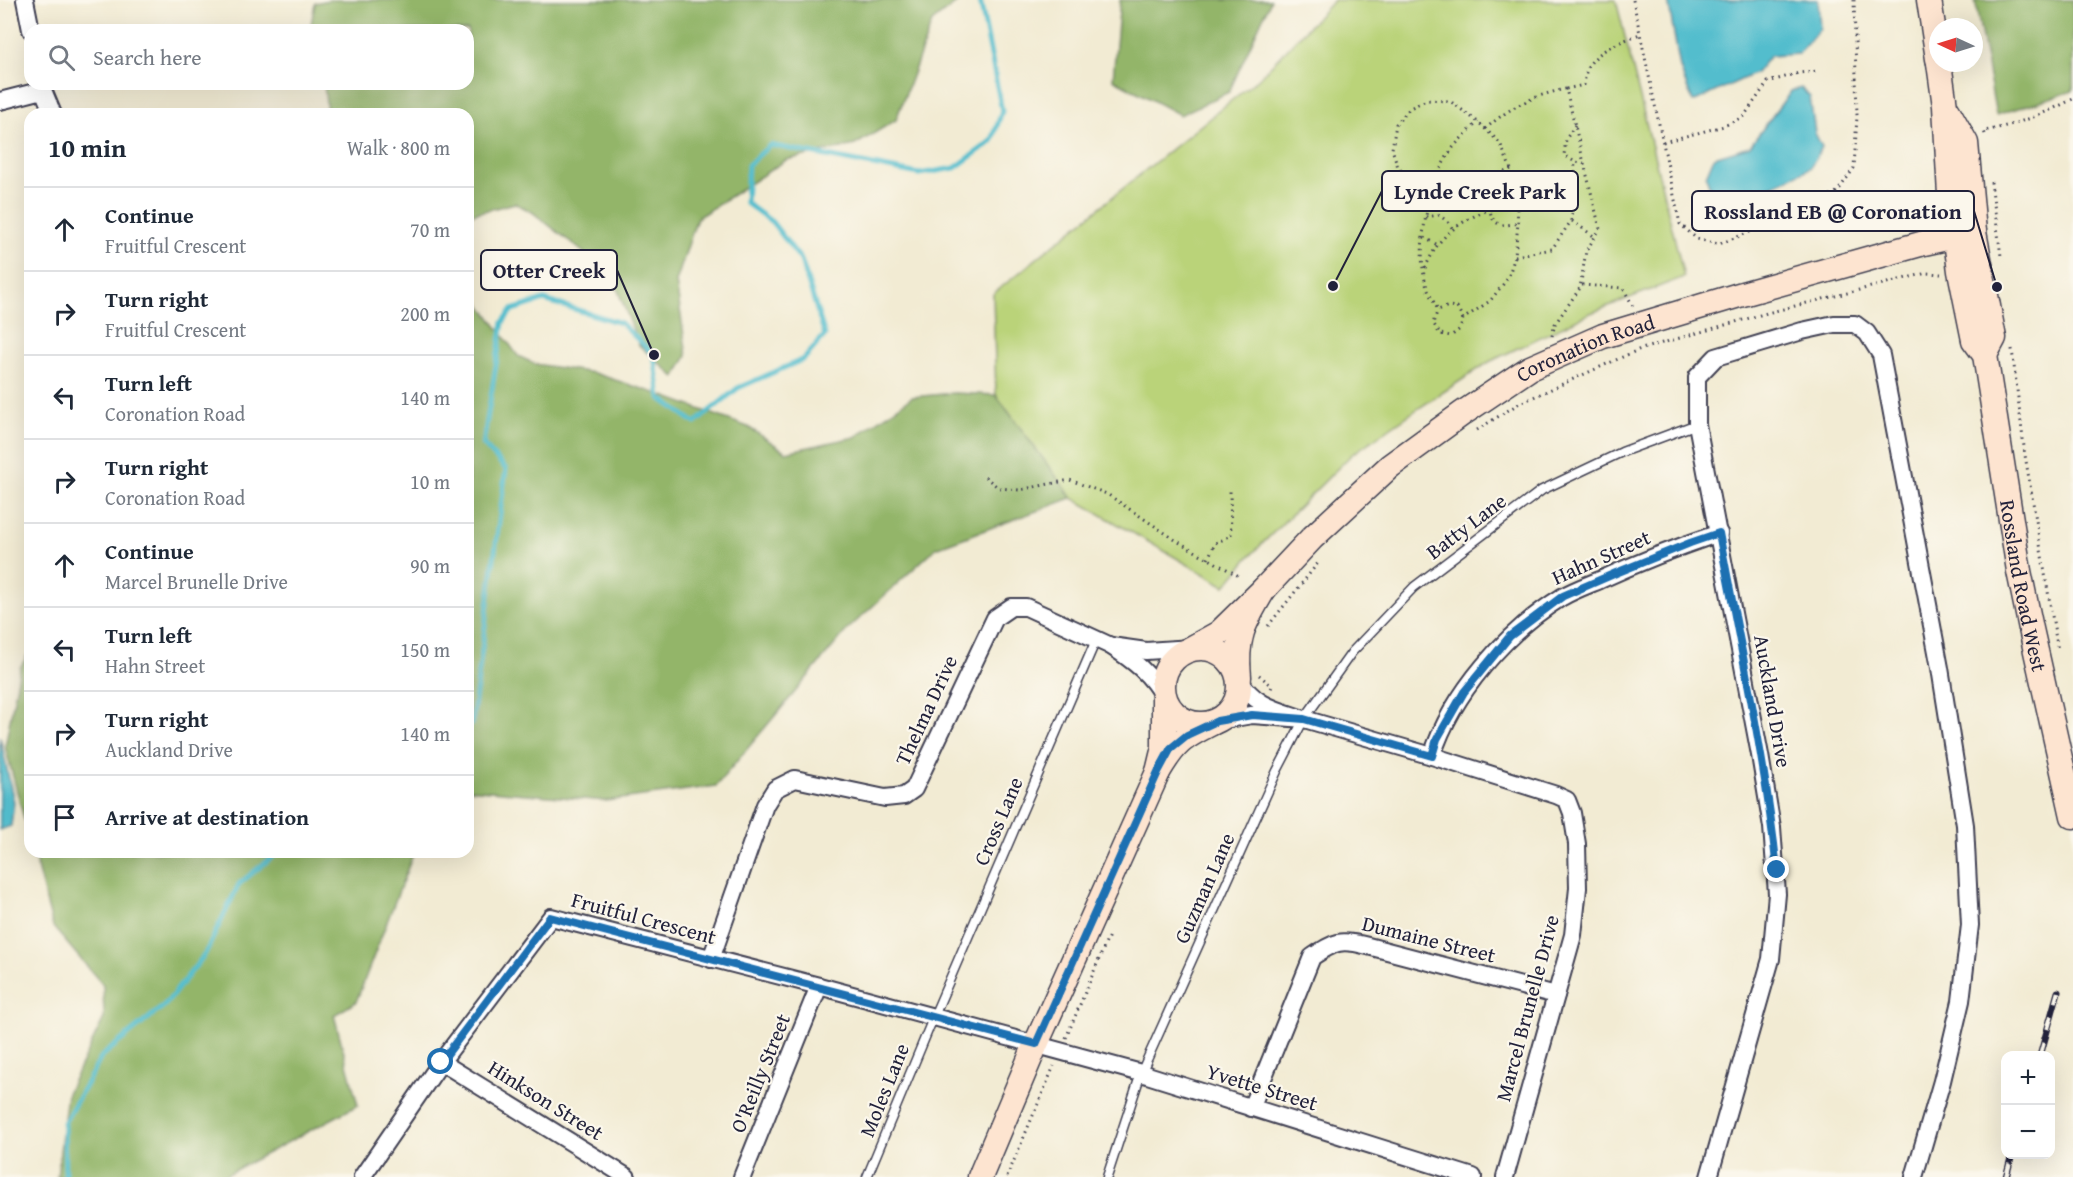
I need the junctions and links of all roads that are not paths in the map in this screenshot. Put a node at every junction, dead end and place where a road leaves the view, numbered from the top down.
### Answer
1 (25, 0) edge
2 (1929, 0) edge
3 (1932, 18) edge
4 (30, 24) edge
5 (1940, 72) edge
6 (33, 90) edge
7 (44, 90) edge
8 (0, 100) edge
9 (51, 108) edge
10 (1965, 234) junction
11 (1697, 424) junction
12 (1719, 533) junction
13 (1264, 589) junction
14 (1103, 643) junction
15 (1192, 648) junction
16 (1248, 675) junction
17 (1164, 698) junction
18 (1304, 719) junction
19 (1217, 721) junction
20 (1432, 756) junction
21 (1158, 772) junction
22 (2073, 816) edge
23 (711, 959) junction
24 (819, 986) junction
25 (1556, 995) junction
26 (934, 1016) junction
27 (1036, 1044) junction
28 (441, 1062) junction
29 (1141, 1073) junction
30 (1251, 1108) junction
31 (362, 1177) edge
32 (627, 1177) edge
33 (742, 1177) edge
34 (867, 1177) edge
35 (980, 1177) edge
36 (1107, 1177) edge
37 (1473, 1177) edge
38 (1505, 1177) edge
39 (1709, 1177) edge
40 (1914, 1177) edge

1 - 4 street
2 - 3 street, Rossland Road West
5 - 10 street, Rossland Road West
6 - 8 street
7 - 9 street
10 - 13 street, Coronation Road
10 - 22 street, Rossland Road West
11 - 12 street, Auckland Drive
11 - 18 lane, Batty Lane
11 - 40 street, Auckland Drive
12 - 20 street, Hahn Street
12 - 39 street, Auckland Drive
13 - 15 street, Coronation Road
13 - 16 street, Coronation Road
14 - 15 street, Thelma Drive
14 - 17 street, Thelma Drive
14 - 23 street, Thelma Drive
14 - 26 lane, Cross Lane
15 - 16 street
15 - 17 street
16 - 18 street, Marcel Brunelle Drive
16 - 19 street
17 - 19 street
17 - 21 street
18 - 19 street, Marcel Brunelle Drive
18 - 20 street, Marcel Brunelle Drive
18 - 29 lane, Guzman Lane
19 - 21 street
20 - 25 street, Marcel Brunelle Drive
21 - 27 street
23 - 24 street, Fruitful Crescent
23 - 28 street, Fruitful Crescent
24 - 26 street, Fruitful Crescent
24 - 33 street, O'Reilly Street
25 - 30 street, Dumaine Street
25 - 38 street, Marcel Brunelle Drive
26 - 27 street, Fruitful Crescent
26 - 34 lane, Moles Lane
27 - 29 street, Yvette Street
27 - 35 street
28 - 31 street, Fruitful Crescent
28 - 32 street, Hinkson Street
29 - 30 street, Yvette Street
29 - 36 lane, Guzman Lane
30 - 37 street, Yvette Street

